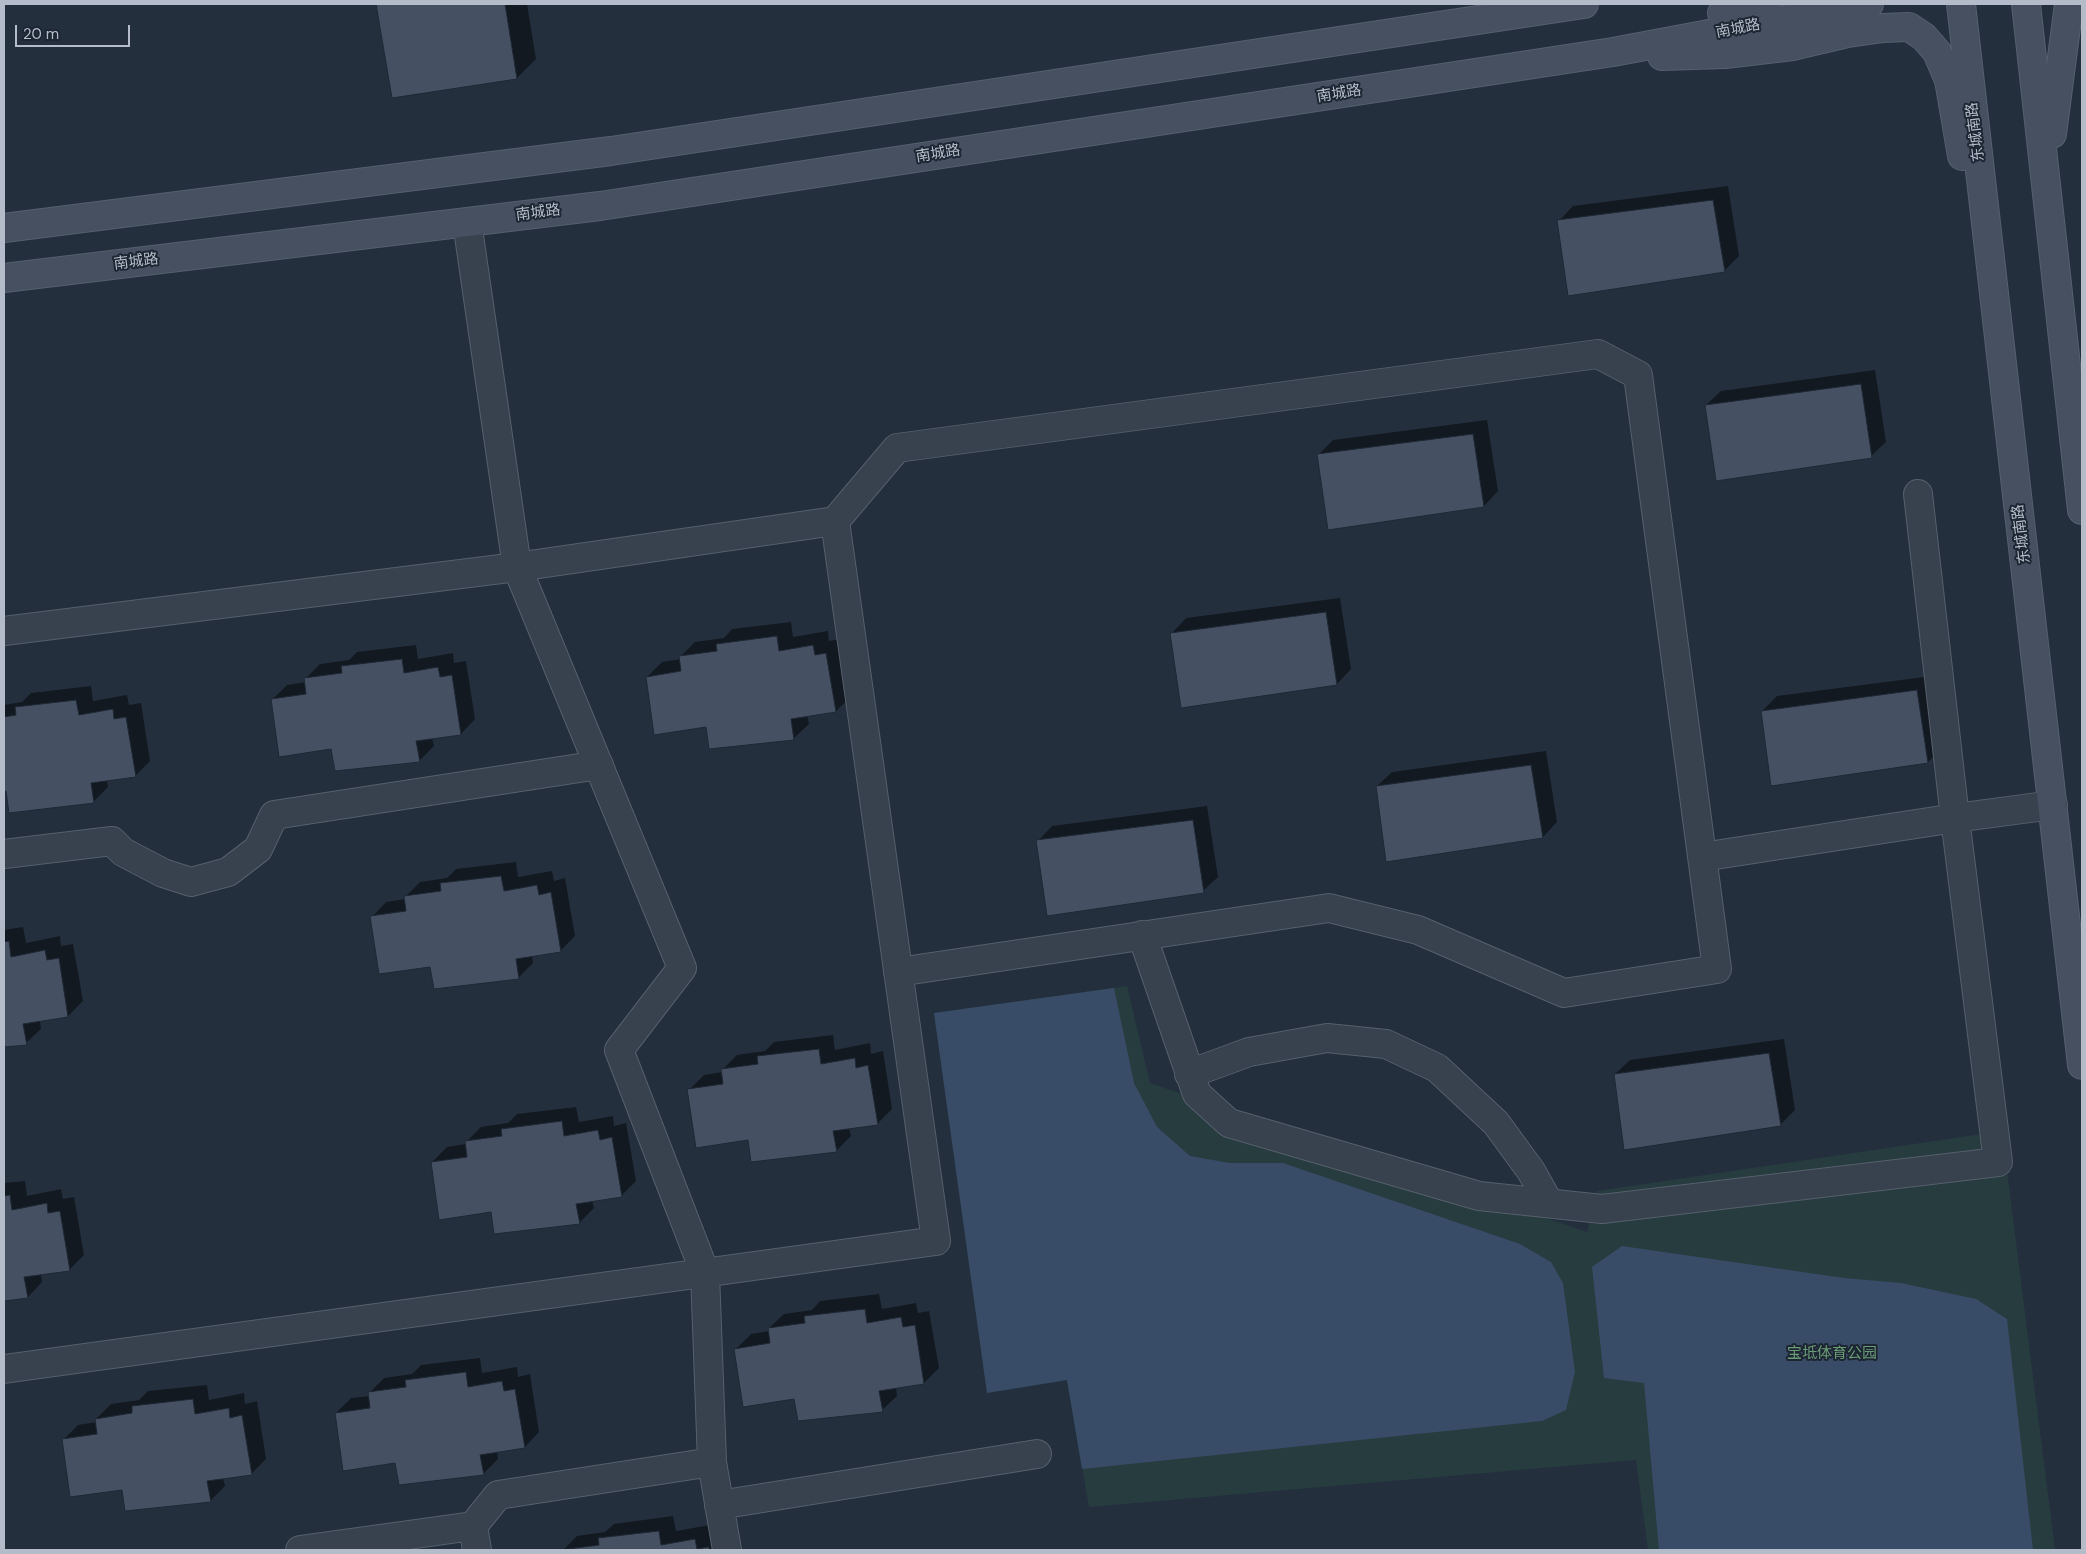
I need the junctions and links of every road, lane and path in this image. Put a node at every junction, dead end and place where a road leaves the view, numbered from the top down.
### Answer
1 (1584, 4) edge
2 (1765, 4) edge
3 (1869, 4) edge
4 (1961, 4) edge
5 (2026, 4) edge
6 (2068, 4) edge
7 (1613, 52) junction
8 (2046, 183) junction
9 (467, 222) junction
10 (1986, 222) junction
11 (4, 228) edge
12 (4, 278) edge
13 (1918, 494) dead end
14 (2082, 510) edge
15 (835, 521) junction
16 (517, 567) junction
17 (4, 631) edge
18 (599, 765) junction
19 (2054, 805) junction
20 (1955, 818) junction
21 (4, 854) edge
22 (1702, 857) junction
23 (1142, 936) junction
24 (898, 972) junction
25 (2082, 1065) edge
26 (1190, 1074) junction
27 (1549, 1203) junction
28 (705, 1273) junction
29 (4, 1369) edge
30 (1038, 1454) dead end
31 (712, 1462) junction
32 (719, 1505) junction
33 (475, 1538) edge
34 (300, 1550) edge
35 (727, 1550) edge

1 - 11 main road
2 - 7 main road
3 - 7 main road, 南城路
4 - 10 main road, 东城南路
5 - 8 main road
6 - 8 main road
7 - 9 main road, 南城路
7 - 10 main road
8 - 14 main road
9 - 12 main road, 南城路
9 - 16 street
10 - 19 main road, 东城南路
13 - 20 street
15 - 16 street
15 - 22 street
15 - 24 street
16 - 17 street
16 - 18 street
18 - 21 street
18 - 28 street
19 - 20 street
19 - 25 main road, 东城南路
20 - 22 street
20 - 27 street
22 - 23 street
23 - 24 street
23 - 26 street
24 - 28 street
26 - 27 street
26 - 27 street
28 - 29 street
28 - 31 street
30 - 32 street
31 - 32 street
31 - 33 street
32 - 35 street
33 - 34 street

